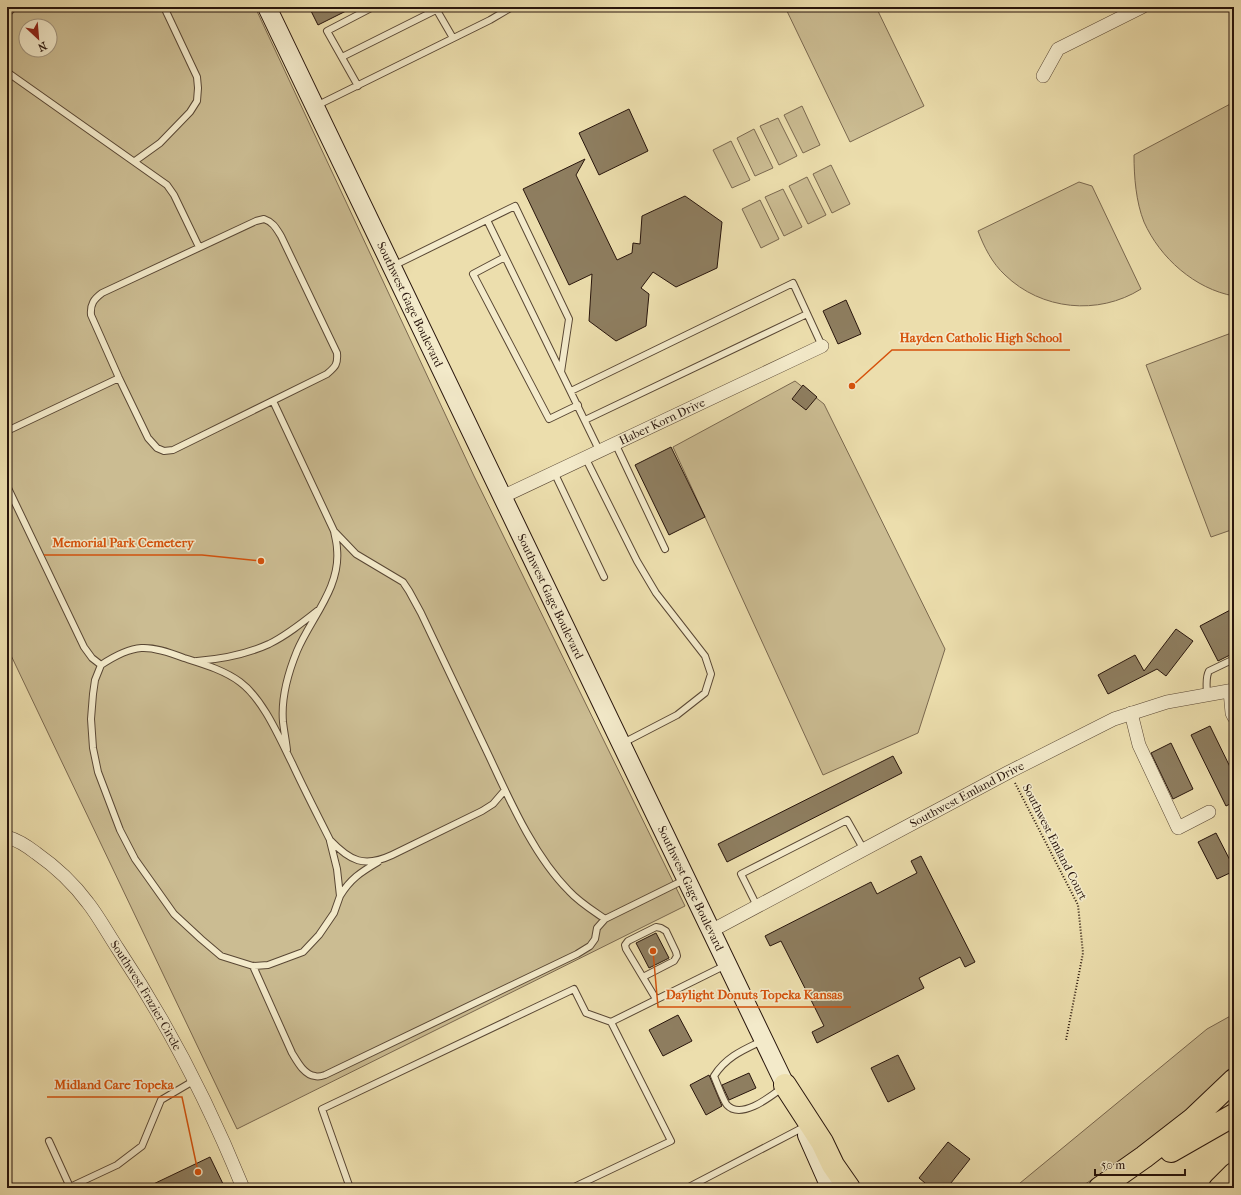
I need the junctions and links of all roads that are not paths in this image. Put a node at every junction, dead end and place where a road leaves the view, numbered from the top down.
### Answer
1 (14, 7) edge
2 (164, 7) edge
3 (267, 7) edge
4 (374, 7) edge
5 (512, 7) edge
6 (1142, 7) edge
7 (436, 8) edge
8 (7, 14) edge
9 (453, 38) junction
10 (342, 58) junction
11 (7, 72) edge
12 (1043, 76) dead end
13 (358, 86) junction
14 (315, 107) junction
15 (135, 161) junction
16 (487, 220) junction
17 (199, 247) junction
18 (505, 257) junction
19 (392, 267) junction
20 (808, 314) junction
21 (822, 346) joint
22 (562, 372) junction
23 (119, 378) junction
24 (571, 391) junction
25 (273, 401) junction
26 (578, 405) junction
27 (585, 420) junction
28 (7, 431) edge
29 (615, 443) junction
30 (599, 450) junction
31 (585, 457) junction
32 (554, 472) junction
33 (7, 486) edge
34 (502, 497) junction
35 (334, 531) junction
36 (665, 550) dead end
37 (604, 577) dead end
38 (319, 610) junction
39 (1234, 659) edge
40 (194, 661) junction
41 (102, 665) junction
42 (1232, 691) edge
43 (1207, 695) junction
44 (1131, 713) junction
45 (1234, 717) edge
46 (621, 744) junction
47 (288, 755) junction
48 (505, 790) junction
49 (1209, 812) dead end
50 (7, 837) edge
51 (330, 840) junction
52 (864, 850) junction
53 (381, 860) junction
54 (686, 879) junction
55 (340, 896) junction
56 (757, 906) junction
57 (605, 919) junction
58 (711, 930) junction
59 (727, 964) junction
60 (253, 966) junction
61 (643, 977) junction
62 (656, 999) junction
63 (611, 1022) junction
64 (764, 1040) junction
65 (195, 1080) junction
66 (1234, 1080) edge
67 (785, 1085) junction
68 (1234, 1115) edge
69 (804, 1126) junction
70 (49, 1142) dead end
71 (1234, 1174) edge
72 (70, 1187) edge
73 (243, 1188) edge
74 (350, 1188) edge
75 (572, 1188) edge
76 (687, 1188) edge
77 (837, 1188) edge
78 (1101, 1188) edge
79 (1220, 1188) edge

1 - 8 lane
2 - 15 lane
3 - 14 main road, Southwest Gage Boulevard
4 - 10 lane
5 - 9 lane
6 - 12 street
7 - 9 lane
7 - 10 lane
9 - 13 lane
10 - 13 lane
11 - 15 lane
13 - 14 lane
14 - 19 main road, Southwest Gage Boulevard
15 - 17 lane
16 - 18 lane
16 - 19 lane
16 - 22 lane
17 - 23 lane
17 - 25 lane
18 - 22 lane
18 - 26 lane
19 - 34 main road, Southwest Gage Boulevard
20 - 21 lane
20 - 24 lane
20 - 27 lane
21 - 29 street, Haber Korn Drive
22 - 24 lane
23 - 25 lane
23 - 28 lane
24 - 26 lane
25 - 35 lane
26 - 27 lane
27 - 30 lane
29 - 30 street, Haber Korn Drive
29 - 36 lane
30 - 31 street, Haber Korn Drive
31 - 32 street, Haber Korn Drive
31 - 46 lane
32 - 34 street, Haber Korn Drive
32 - 37 lane
33 - 41 lane
34 - 46 main road, Southwest Gage Boulevard
35 - 38 lane
35 - 48 lane
38 - 40 lane
38 - 47 lane
39 - 43 lane
40 - 41 lane
40 - 47 lane
41 - 60 lane
42 - 43 street, Southwest Emland Drive
42 - 45 street
43 - 44 street, Southwest Emland Drive
44 - 49 street
44 - 52 street, Southwest Emland Drive
46 - 54 main road, Southwest Gage Boulevard
47 - 51 lane
48 - 53 lane
48 - 57 lane
50 - 65 street, Southwest Frazier Circle
51 - 53 lane
51 - 55 lane
52 - 56 street, Southwest Emland Drive
52 - 56 lane
53 - 55 lane
54 - 57 lane
54 - 58 main road, Southwest Gage Boulevard
55 - 60 lane
56 - 58 street, Southwest Emland Drive
57 - 60 lane
58 - 59 main road, Southwest Gage Boulevard
59 - 62 lane
59 - 64 main road, Southwest Gage Boulevard
61 - 61 lane
61 - 62 lane
62 - 63 lane
63 - 74 lane
63 - 75 lane
64 - 67 main road, Southwest Gage Boulevard
64 - 67 lane
65 - 72 lane
65 - 73 street, Southwest Frazier Circle
66 - 78 highway
67 - 69 main road, Southwest Gage Boulevard
67 - 77 highway
68 - 78 highway
69 - 76 lane
69 - 77 main road, Southwest Gage Boulevard
70 - 72 lane
71 - 79 highway

